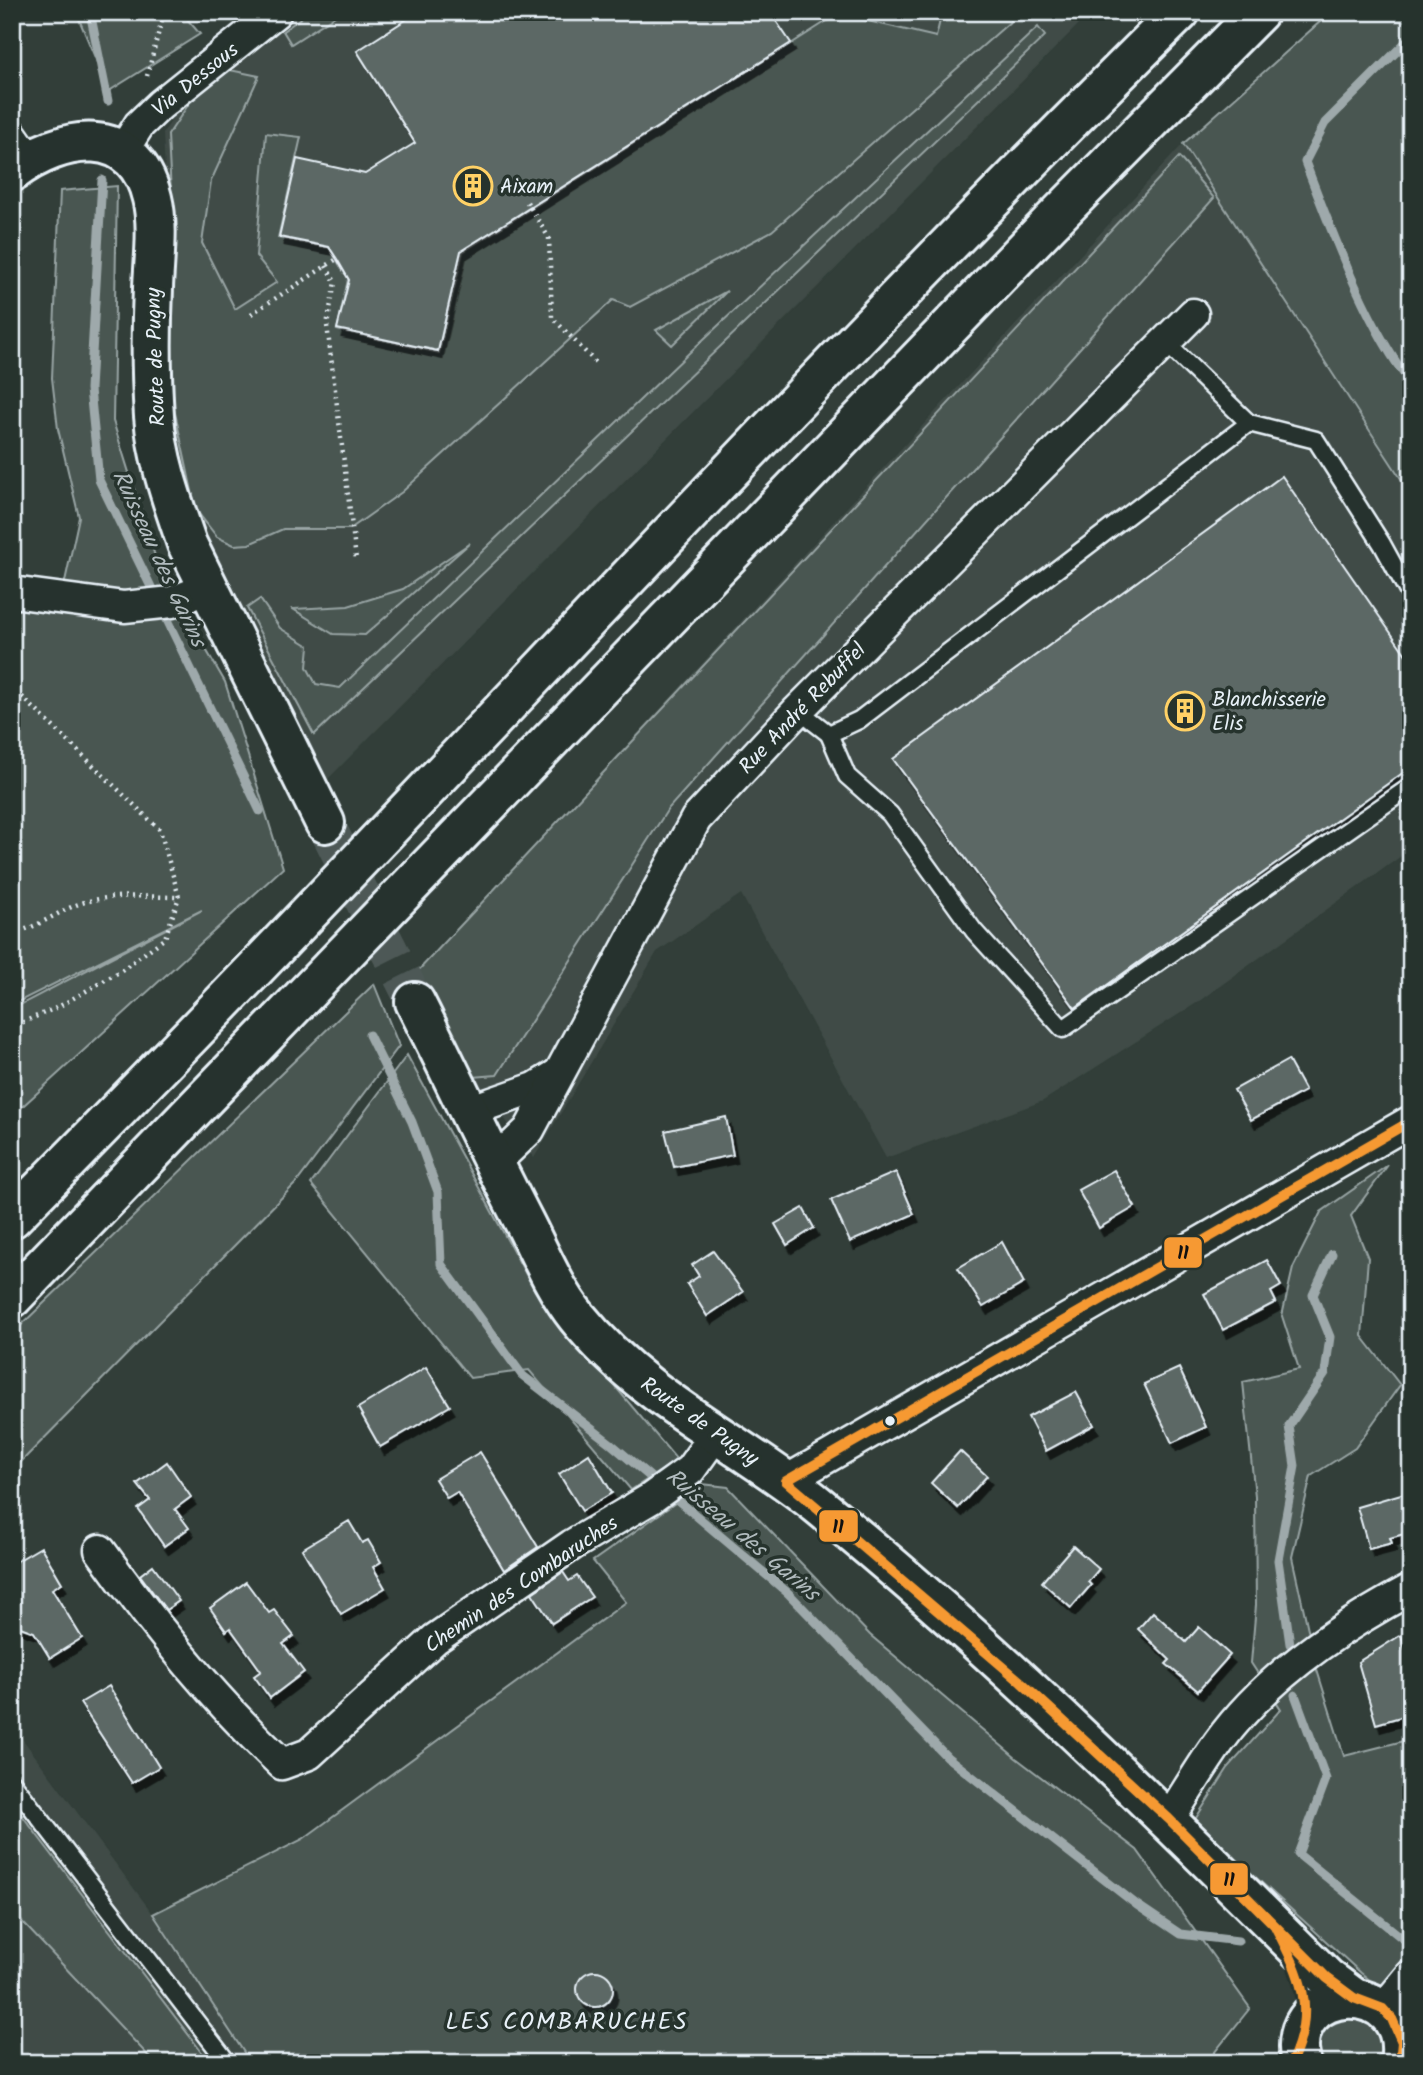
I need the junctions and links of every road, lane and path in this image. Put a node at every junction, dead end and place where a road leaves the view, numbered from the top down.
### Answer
1 (164, 12) edge
2 (276, 12) edge
3 (1180, 12) edge
4 (1259, 12) edge
5 (160, 105) junction
6 (122, 152) junction
7 (18, 155) edge
8 (527, 202) dead end
9 (337, 259) dead end
10 (326, 266) junction
11 (251, 314) dead end
12 (1193, 314) dead end
13 (1166, 344) junction
14 (595, 362) dead end
15 (1249, 423) junction
16 (356, 559) dead end
17 (208, 588) junction
18 (12, 592) edge
19 (1411, 597) edge
20 (12, 687) edge
21 (798, 710) junction
22 (829, 734) junction
23 (1411, 786) edge
24 (325, 823) tunnel mouth
25 (178, 897) junction
26 (12, 933) edge
27 (415, 1002) tunnel mouth
28 (12, 1027) edge
29 (558, 1074) junction
30 (469, 1111) junction
31 (1411, 1121) edge
32 (492, 1160) junction
33 (12, 1218) edge
34 (12, 1298) edge
35 (715, 1435) junction
36 (786, 1481) junction
37 (100, 1550) dead end
38 (1411, 1589) edge
39 (12, 1782) edge
40 (1169, 1819) junction
41 (1276, 1928) junction
42 (1411, 1975) edge
43 (1389, 2028) edge
44 (1299, 2049) edge
45 (228, 2063) edge

1 - 5 path
2 - 5 street, Via Dessous
3 - 33 main road
4 - 34 main road
5 - 6 street, Via Dessous
6 - 7 main road
6 - 17 main road, Route de Pugny
8 - 14 path
9 - 10 path
10 - 11 path
10 - 16 path
12 - 13 street, Rue André Rebuffel
13 - 15 lane
13 - 21 street, Rue André Rebuffel
15 - 19 lane
15 - 22 lane
17 - 18 street
17 - 24 main road, Route de Pugny
20 - 25 path
21 - 22 lane
21 - 29 street, Rue André Rebuffel
22 - 23 lane
25 - 26 path
25 - 28 path
27 - 30 main road, Route de Pugny
29 - 30 street
29 - 32 street, Rue André Rebuffel
30 - 32 main road, Route de Pugny
31 - 36 street
32 - 35 main road, Route de Pugny
35 - 36 main road, Route de Pugny
35 - 37 street, Chemin des Combaruches
36 - 40 main road, Route de Pugny
38 - 40 street
39 - 45 lane
40 - 41 main road, Route de Pugny
41 - 43 main road, Route de Pugny
41 - 44 main road, Route de Pugny
42 - 43 street
43 - 44 main road

